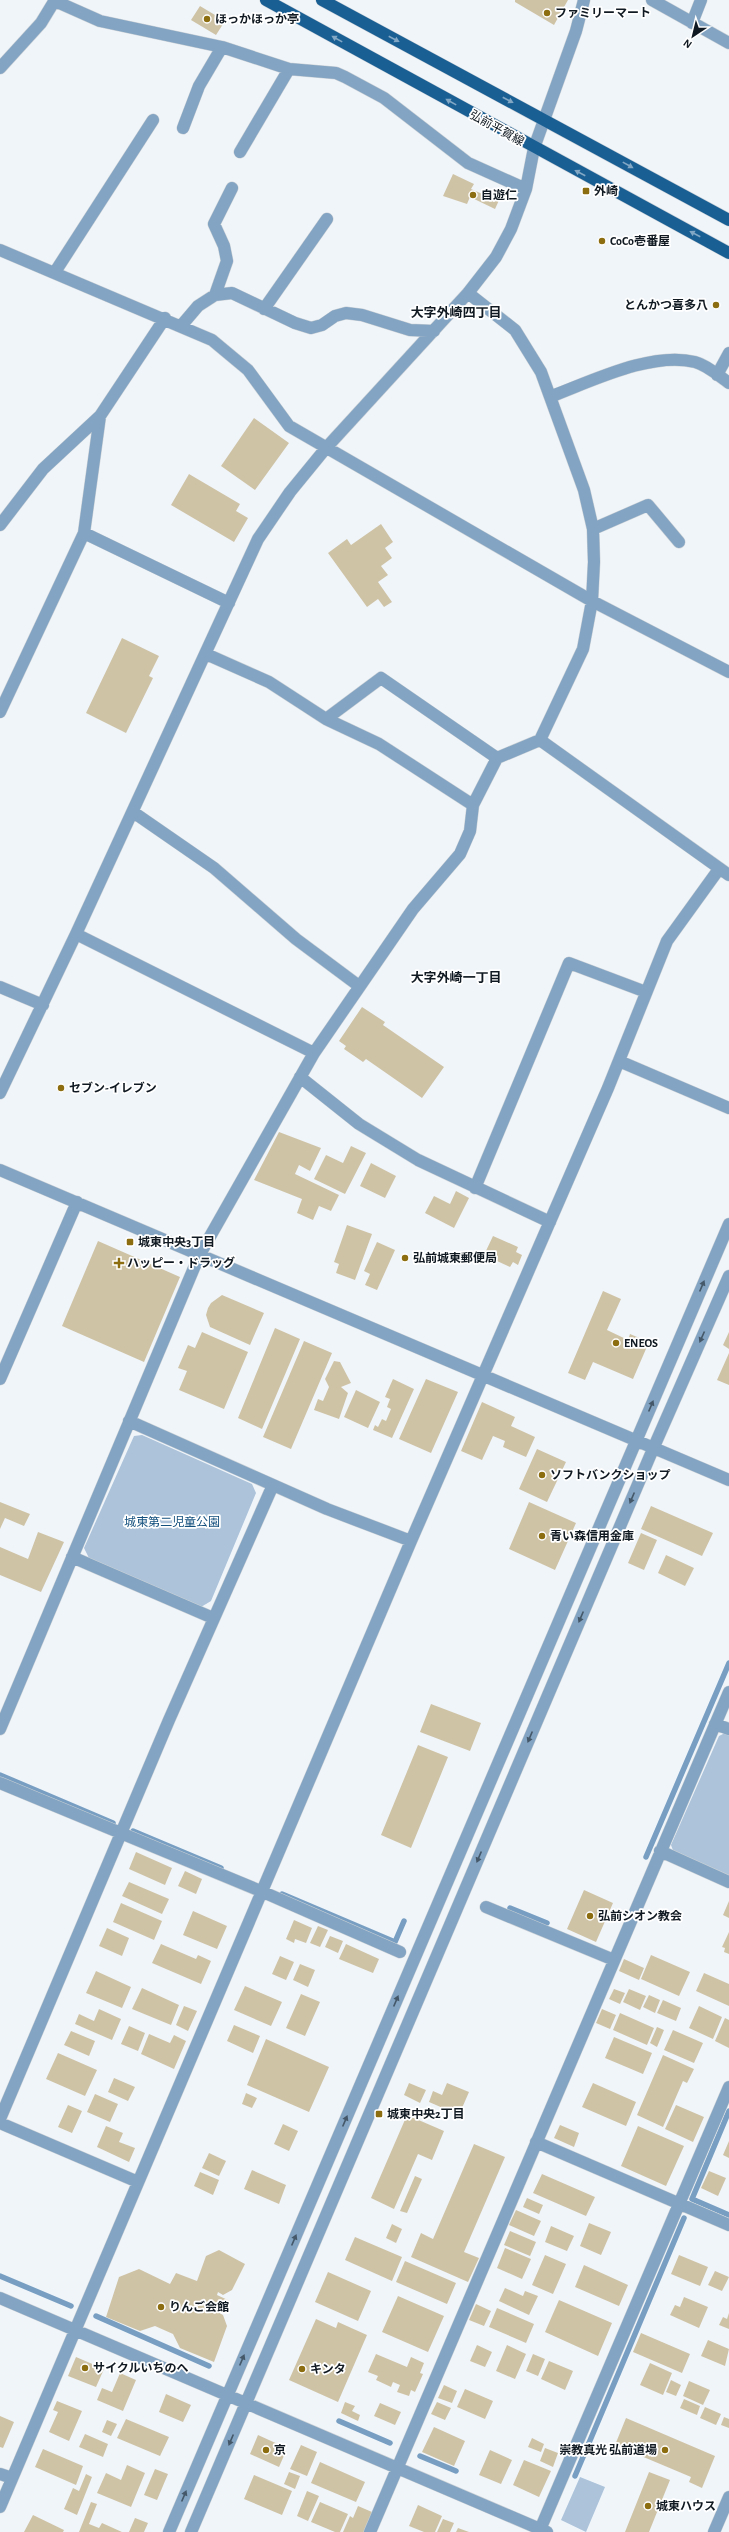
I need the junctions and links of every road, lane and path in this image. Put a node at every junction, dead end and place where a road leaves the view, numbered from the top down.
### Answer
1 (266, 0) edge
2 (322, 0) edge
3 (584, 0) edge
4 (652, 0) edge
5 (701, 0) edge
6 (55, 1) edge
7 (692, 23) junction
8 (729, 43) edge
9 (222, 47) junction
10 (0, 68) edge
11 (289, 69) junction
12 (154, 120) dead end
13 (544, 120) junction
14 (183, 128) dead end
15 (534, 148) junction
16 (240, 152) dead end
17 (232, 188) dead end
18 (526, 189) junction
19 (326, 219) dead end
20 (729, 220) edge
21 (0, 250) edge
22 (729, 253) edge
23 (55, 272) junction
24 (468, 293) junction
25 (215, 296) junction
26 (264, 309) junction
27 (165, 318) junction
28 (181, 326) junction
29 (434, 331) junction
30 (729, 353) edge
31 (717, 375) junction
32 (729, 383) edge
33 (552, 396) junction
34 (100, 416) junction
35 (326, 448) junction
36 (0, 525) edge
37 (593, 529) junction
38 (84, 533) junction
39 (679, 542) dead end
40 (592, 601) junction
41 (229, 603) junction
42 (206, 654) junction
43 (729, 672) edge
44 (1, 707) edge
45 (326, 719) junction
46 (540, 740) junction
47 (497, 758) junction
48 (473, 805) junction
49 (133, 812) junction
50 (724, 872) edge
51 (76, 934) junction
52 (0, 986) edge
53 (359, 986) junction
54 (646, 992) junction
55 (43, 1005) junction
56 (314, 1053) junction
57 (619, 1061) junction
58 (300, 1077) junction
59 (0, 1094) edge
60 (729, 1108) edge
61 (0, 1170) edge
62 (475, 1188) junction
63 (77, 1202) junction
64 (550, 1222) junction
65 (729, 1224) edge
66 (199, 1256) junction
67 (729, 1276) edge
68 (483, 1378) junction
69 (0, 1379) edge
70 (130, 1421) junction
71 (636, 1441) junction
72 (653, 1449) junction
73 (729, 1480) edge
74 (273, 1485) junction
75 (411, 1541) junction
76 (72, 1556) junction
77 (213, 1618) junction
78 (729, 1692) edge
79 (715, 1724) junction
80 (0, 1729) edge
81 (729, 1729) edge
82 (0, 1784) edge
83 (120, 1833) junction
84 (660, 1851) junction
85 (729, 1882) edge
86 (263, 1892) junction
87 (486, 1907) dead end
88 (400, 1952) dead end
89 (614, 1960) junction
90 (729, 2088) edge
91 (0, 2119) edge
92 (0, 2123) edge
93 (536, 2142) junction
94 (138, 2182) junction
95 (678, 2204) junction
96 (729, 2225) edge
97 (0, 2298) edge
98 (74, 2330) junction
99 (227, 2396) junction
100 (246, 2404) junction
101 (397, 2468) junction
102 (0, 2474) edge
103 (12, 2478) junction
104 (729, 2497) edge
105 (0, 2507) edge
106 (542, 2531) edge
107 (169, 2532) edge
108 (191, 2532) edge
109 (370, 2532) edge
110 (714, 2532) edge

15 -> 1 main road, 弘前平賀線
2 -> 13 main road
3 - 13 street
4 - 7 street
5 - 7 street
6 - 9 street
6 - 10 street
7 - 8 street
9 - 11 street
9 - 14 street
11 - 16 street
11 - 18 street
12 - 23 street
13 - 15 street
13 -> 20 main road
15 - 18 street
22 -> 15 main road, 弘前平賀線
17 - 25 street
18 - 24 street
19 - 26 street
21 - 23 street
23 - 27 street
24 - 29 street
24 - 33 street
25 - 26 street
25 - 28 street
26 - 29 street
27 - 28 street
27 - 34 street
28 - 35 street
29 - 35 street
30 - 31 street
31 - 32 street
31 - 33 street
33 - 37 street
34 - 36 street
34 - 38 street
35 - 40 street
35 - 41 street
37 - 39 street
37 - 40 street
38 - 41 street
38 - 44 street
40 - 43 street
40 - 46 street
41 - 42 street
42 - 45 street
42 - 49 street
45 - 47 street
45 - 48 street
46 - 47 street
46 - 50 street
47 - 48 street
48 - 53 street
49 - 51 street
49 - 53 street
50 - 54 street
51 - 55 street
51 - 56 street
52 - 55 street
53 - 56 street
54 - 57 street
54 - 62 street
55 - 59 street
56 - 58 street
57 - 60 street
57 - 64 street
58 - 62 street
58 - 66 street
61 - 63 street
62 - 64 street
63 - 66 street
63 - 69 street
64 - 68 street
71 -> 65 street
66 - 68 street
66 - 70 street
67 -> 72 street
68 - 71 street
68 - 75 street
70 - 74 street
70 - 76 street
71 - 72 street
99 -> 71 street
72 - 73 street
72 -> 100 street
74 - 75 street
74 - 77 street
75 - 86 street
76 - 77 street
76 - 80 street
77 - 83 street
78 - 79 street
79 - 81 street
79 - 84 street
82 - 83 street
83 - 86 street
83 - 91 street
84 - 85 street
84 - 89 street
86 - 88 street
86 - 94 street
87 - 89 street
89 - 93 street
90 - 95 street
92 - 94 street
93 - 95 street
93 - 101 street
94 - 98 street
95 - 96 street
95 - 106 street
97 - 98 street
98 - 99 street
98 - 103 street
99 - 100 street
107 -> 99 street
100 - 101 street
100 -> 108 street
101 - 106 street
101 - 109 street
102 - 103 street
103 - 105 street
104 - 110 street

